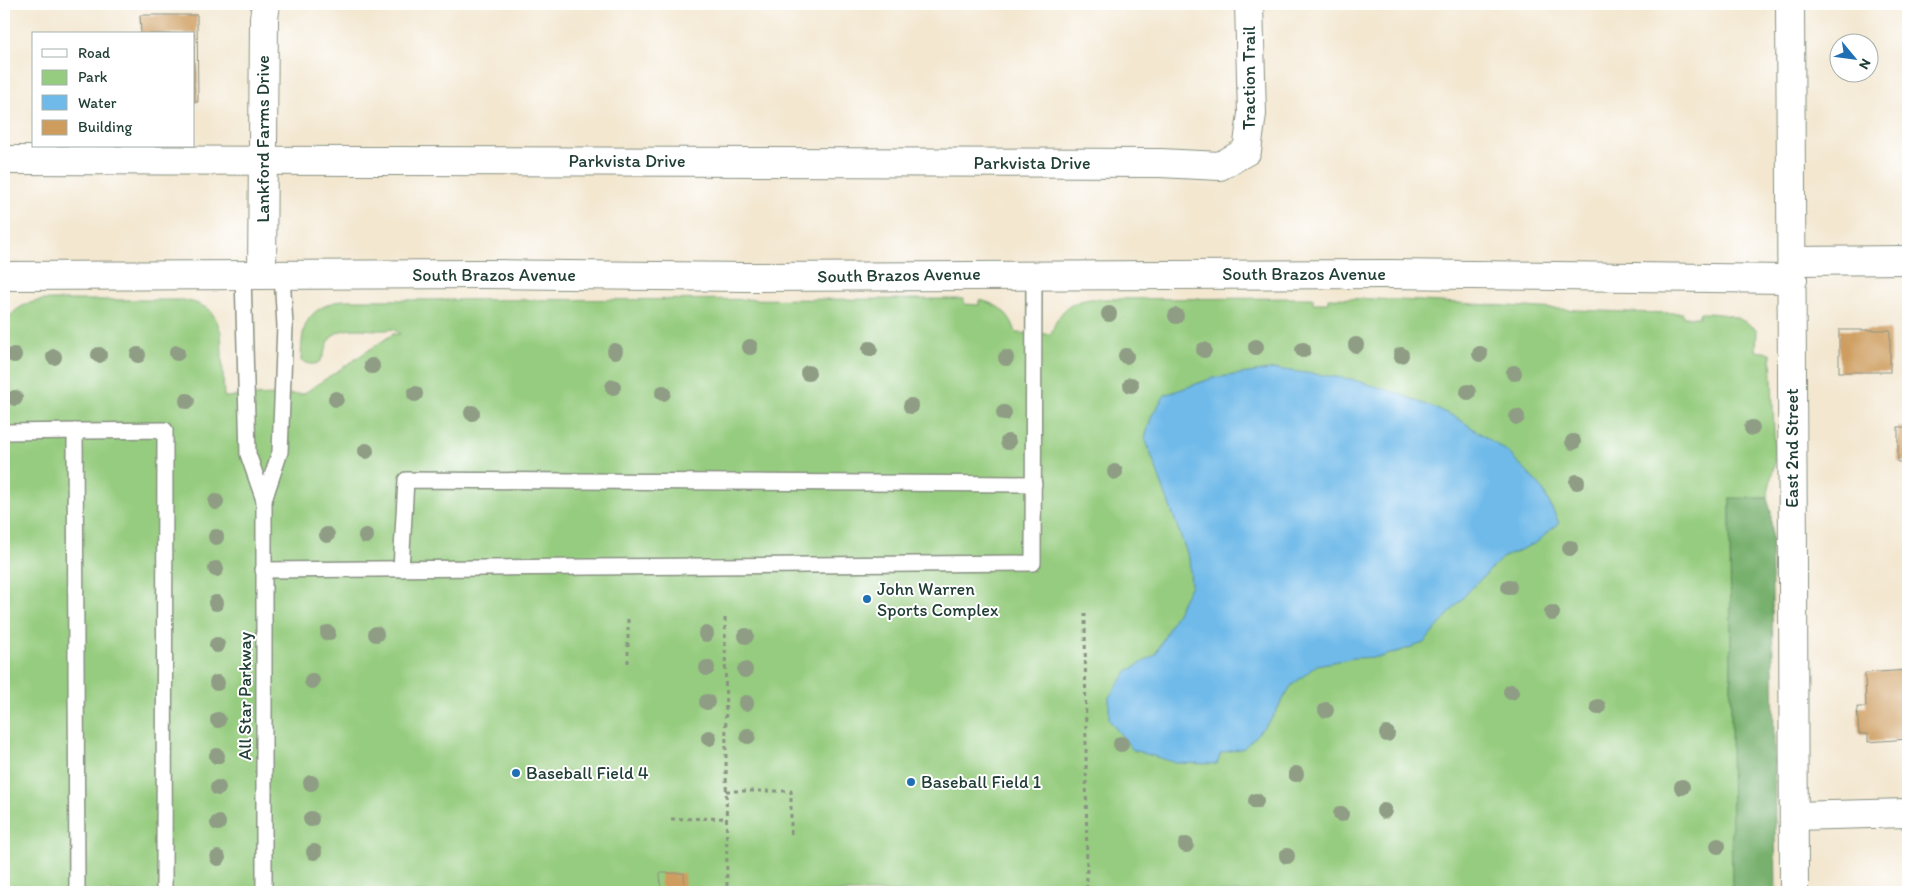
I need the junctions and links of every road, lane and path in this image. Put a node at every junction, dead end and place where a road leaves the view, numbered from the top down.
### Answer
1 (266, 4) edge
2 (1249, 4) edge
3 (1790, 4) edge
4 (1246, 151) joint
5 (4, 160) edge
6 (262, 160) junction
7 (1908, 260) edge
8 (1793, 270) junction
9 (1034, 274) junction
10 (4, 276) edge
11 (263, 276) junction
12 (75, 431) junction
13 (4, 432) edge
14 (1034, 484) junction
15 (264, 500) junction
16 (402, 569) junction
17 (262, 570) junction
18 (1085, 613) dead end
19 (628, 615) dead end
20 (725, 618) dead end
21 (628, 663) dead end
22 (726, 791) junction
23 (1908, 813) edge
24 (1794, 816) junction
25 (726, 818) junction
26 (671, 819) dead end
27 (791, 836) dead end
28 (77, 892) edge
29 (164, 892) edge
30 (264, 892) edge
31 (727, 892) edge
32 (1087, 892) edge
33 (1794, 892) edge

1 - 6 street, Lankford Farms Drive
2 - 4 street, Traction Trail
3 - 8 street, East 2nd Street
4 - 6 street, Parkvista Drive
5 - 6 street, Parkvista Drive
6 - 11 street, Lankford Farms Drive
7 - 8 street, South Brazos Avenue
8 - 9 street, South Brazos Avenue
8 - 24 street, East 2nd Street
9 - 11 street, South Brazos Avenue
9 - 14 lane
10 - 11 street, South Brazos Avenue
11 - 15 lane, All Star Parkway
11 - 15 lane, All Star Parkway
12 - 13 lane
12 - 28 lane
12 - 29 lane
14 - 16 lane
14 - 16 lane
15 - 17 lane, All Star Parkway
16 - 17 lane
17 - 30 lane, All Star Parkway
18 - 32 path
19 - 21 path
20 - 22 path
22 - 25 path
22 - 27 path
23 - 24 street
24 - 33 street, East 2nd Street
25 - 26 path
25 - 31 path

